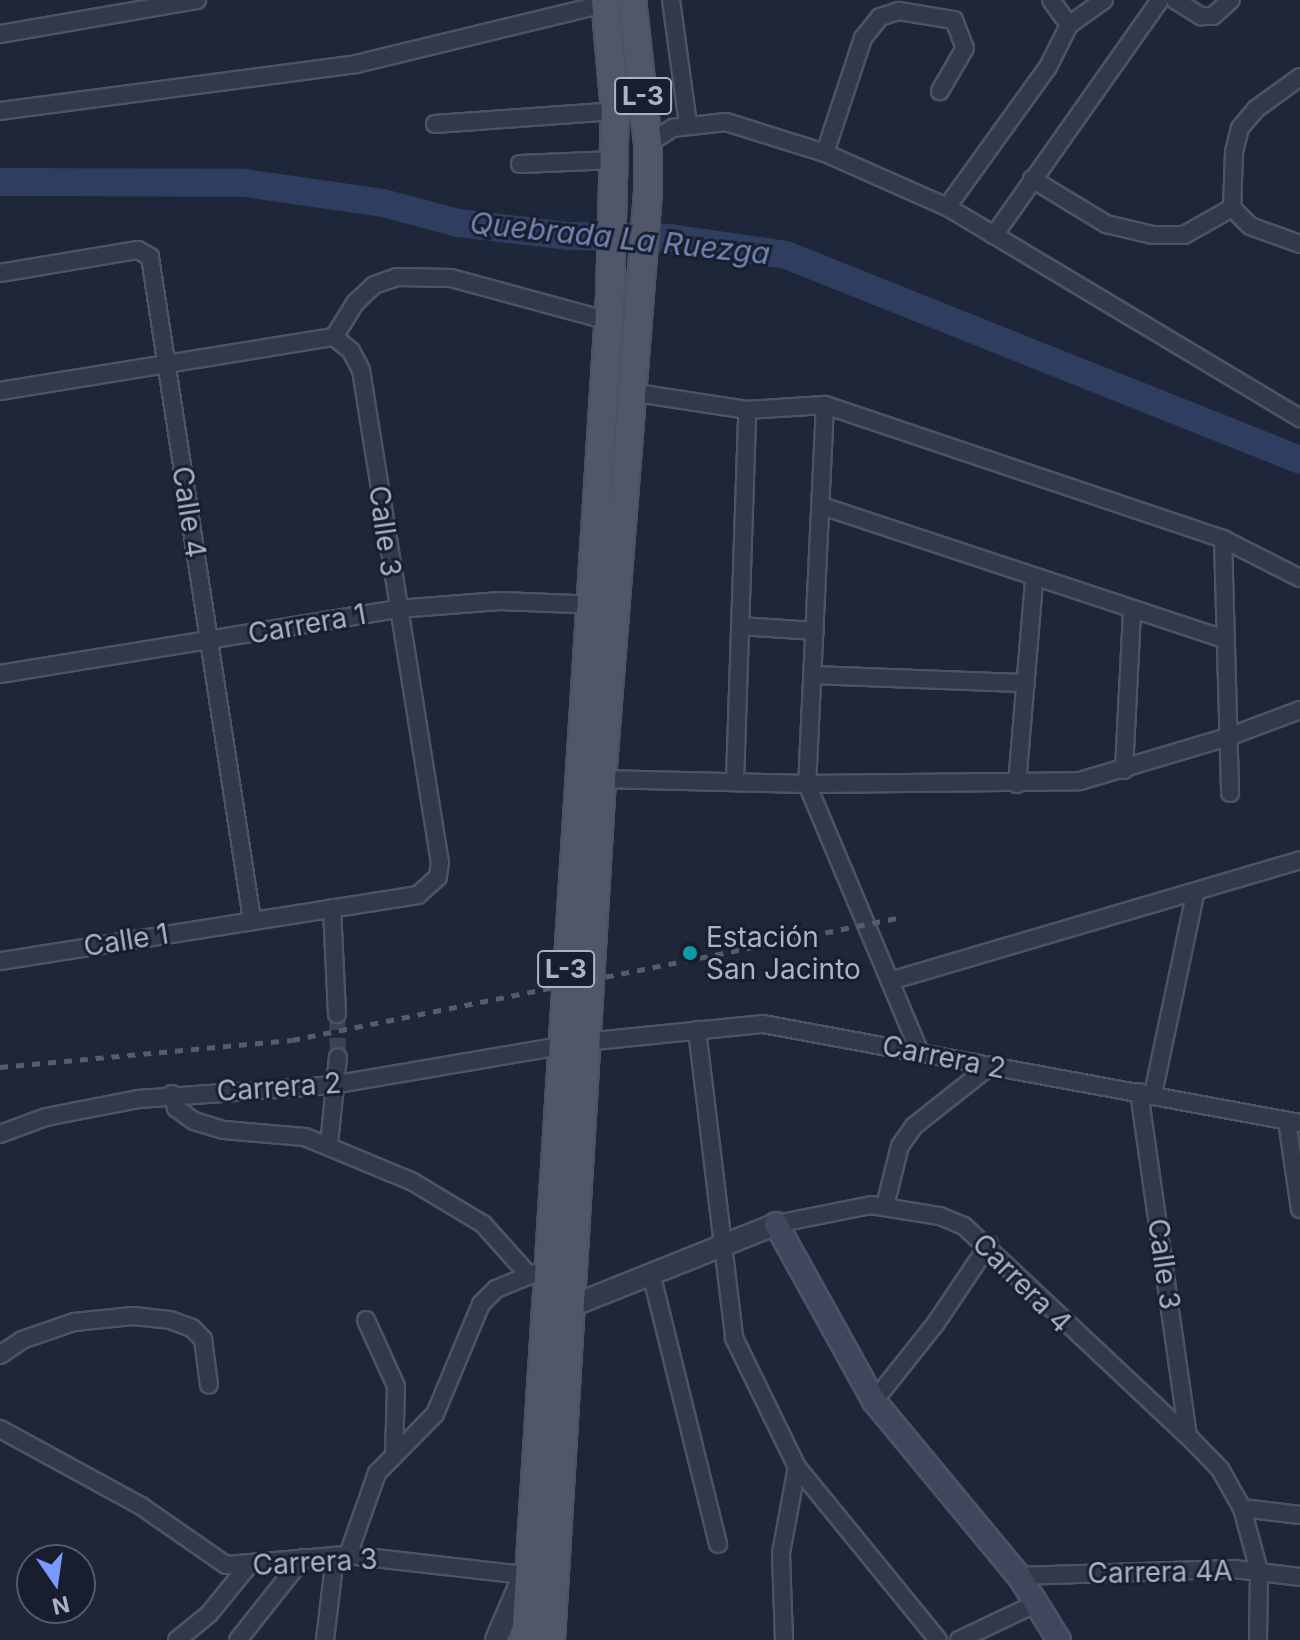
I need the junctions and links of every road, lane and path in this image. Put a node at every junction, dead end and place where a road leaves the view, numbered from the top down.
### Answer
1 (197, 0) edge
2 (632, 0) edge
3 (671, 0) edge
4 (1051, 0) edge
5 (1104, 0) edge
6 (1160, 0) edge
7 (1175, 0) edge
8 (1231, 0) edge
9 (598, 2) edge
10 (1069, 25) junction
11 (0, 34) edge
12 (1300, 77) edge
13 (940, 91) dead end
14 (0, 111) edge
15 (615, 111) junction
16 (435, 124) dead end
17 (688, 124) junction
18 (648, 144) junction
19 (825, 153) junction
20 (615, 160) junction
21 (520, 164) dead end
22 (1032, 179) junction
23 (947, 207) junction
24 (1232, 208) junction
25 (994, 235) junction
26 (1300, 244) edge
27 (0, 273) edge
28 (610, 309) junction
29 (334, 337) junction
30 (166, 364) junction
31 (0, 391) edge
32 (630, 392) junction
33 (825, 405) junction
34 (747, 410) junction
35 (1300, 418) edge
36 (822, 506) junction
37 (1223, 539) junction
38 (1300, 578) edge
39 (1034, 580) junction
40 (604, 605) junction
41 (397, 609) junction
42 (1132, 610) junction
43 (740, 626) junction
44 (815, 631) junction
45 (1225, 639) junction
46 (210, 640) junction
47 (0, 674) edge
48 (814, 675) junction
49 (1026, 683) junction
50 (1300, 710) edge
51 (1228, 737) junction
52 (1124, 770) junction
53 (602, 779) junction
54 (735, 781) junction
55 (807, 784) junction
56 (1017, 784) junction
57 (1230, 793) dead end
58 (1300, 860) edge
59 (1195, 894) junction
60 (332, 908) junction
61 (252, 920) junction
62 (0, 961) edge
63 (890, 981) junction
64 (337, 1014) tunnel mouth
65 (697, 1030) junction
66 (573, 1044) junction
67 (919, 1051) junction
68 (338, 1057) tunnel mouth
69 (990, 1066) junction
70 (332, 1085) junction
71 (1146, 1093) junction
72 (172, 1094) junction
73 (1293, 1122) edge
74 (0, 1134) edge
75 (329, 1144) junction
76 (885, 1206) junction
77 (1300, 1209) edge
78 (776, 1224) junction
79 (719, 1243) junction
80 (989, 1244) junction
81 (550, 1273) junction
82 (651, 1273) junction
83 (559, 1311) junction
84 (366, 1320) dead end
85 (0, 1355) edge
86 (209, 1385) dead end
87 (874, 1401) junction
88 (0, 1429) edge
89 (1188, 1436) junction
90 (394, 1456) junction
91 (797, 1467) junction
92 (1242, 1508) junction
93 (1300, 1515) edge
94 (718, 1544) dead end
95 (342, 1556) junction
96 (303, 1558) junction
97 (248, 1566) junction
98 (526, 1570) junction
99 (1259, 1571) junction
100 (1019, 1576) junction
101 (1300, 1577) edge
102 (1037, 1603) junction
103 (550, 1631) edge
104 (177, 1640) edge
105 (238, 1640) edge
106 (325, 1640) edge
107 (496, 1640) edge
108 (525, 1640) edge
109 (784, 1640) edge
110 (938, 1640) edge
111 (959, 1640) edge
112 (1059, 1640) edge
113 (1258, 1640) edge

1 - 11 street
2 - 18 main road, L-3
3 - 17 street
4 - 10 street
5 - 10 street
6 - 22 street
7 - 8 street
9 - 14 street
9 - 15 main road, L-3
10 - 23 street
12 - 24 street
13 - 19 street
15 - 16 street
15 - 20 main road, L-3
17 - 18 street
17 - 19 street
18 - 32 main road, L-3
19 - 23 street
20 - 21 street
20 - 28 main road, L-3
22 - 24 street
22 - 25 street
23 - 25 street
24 - 26 street
25 - 35 street
27 - 30 street, Calle 4
28 - 29 street
28 - 40 main road, L-3
29 - 30 street
29 - 41 street, Calle 3
30 - 31 street
30 - 46 street, Calle 4
32 - 34 street
32 - 40 main road, L-3
33 - 34 street
33 - 36 street
33 - 37 street
34 - 43 street
36 - 39 street
36 - 44 street
37 - 38 street
37 - 45 street
39 - 42 street
39 - 49 street
40 - 41 street, Carrera 1
40 - 53 main road, L-3
40 - 66 main road, L-3
41 - 46 street, Carrera 1
41 - 60 street, Calle 3
42 - 45 street
42 - 52 street
43 - 44 street
43 - 54 street
44 - 48 street
45 - 51 street
46 - 47 street, Carrera 1
46 - 61 street, Calle 4
48 - 49 street
48 - 55 street
49 - 56 street
50 - 51 street
51 - 52 street
51 - 57 street
52 - 56 street
53 - 54 street
53 - 66 main road, L-3
54 - 55 street
55 - 56 street
55 - 63 street
58 - 59 street
59 - 63 street
59 - 71 street, Calle 3
60 - 61 street, Calle 3
60 - 64 street
61 - 62 street, Calle 1
63 - 67 street
65 - 66 street, Carrera 2
65 - 67 street, Carrera 2
65 - 79 street
66 - 70 street, Carrera 2
66 - 81 main road, L-3
67 - 69 street, Carrera 2
68 - 70 street
69 - 71 street, Carrera 2
69 - 76 street
70 - 72 street, Carrera 2
70 - 75 street
71 - 73 street, Carrera 2
71 - 89 street, Calle 3
72 - 74 street, Carrera 2
72 - 75 street
73 - 77 street
75 - 81 street
76 - 78 street, Carrera 4
76 - 80 street, Carrera 4
78 - 79 street, Carrera 4
78 - 87 main road
79 - 82 street, Carrera 4
79 - 91 street
80 - 87 street
80 - 89 street, Carrera 4
81 - 83 main road, L-3
81 - 90 street
82 - 83 street, Carrera 4
82 - 94 street
83 - 98 main road, L-3
83 - 103 main road, L-3
84 - 90 street
85 - 86 street
87 - 100 main road
88 - 97 street, Carrera 3
89 - 92 street, Carrera 4
90 - 95 street
91 - 109 street
91 - 110 street
92 - 93 street
92 - 99 street, Carrera 4
95 - 96 street, Carrera 3
95 - 98 street, Carrera 3
95 - 106 street
96 - 97 street, Carrera 3
96 - 105 street
97 - 104 street
98 - 107 street
98 - 108 main road, L-3
99 - 100 street, Carrera 4A
99 - 101 street, Carrera 4A
99 - 113 street, Carrera 4
100 - 102 main road
102 - 111 street
102 - 112 main road
103 - 108 street

